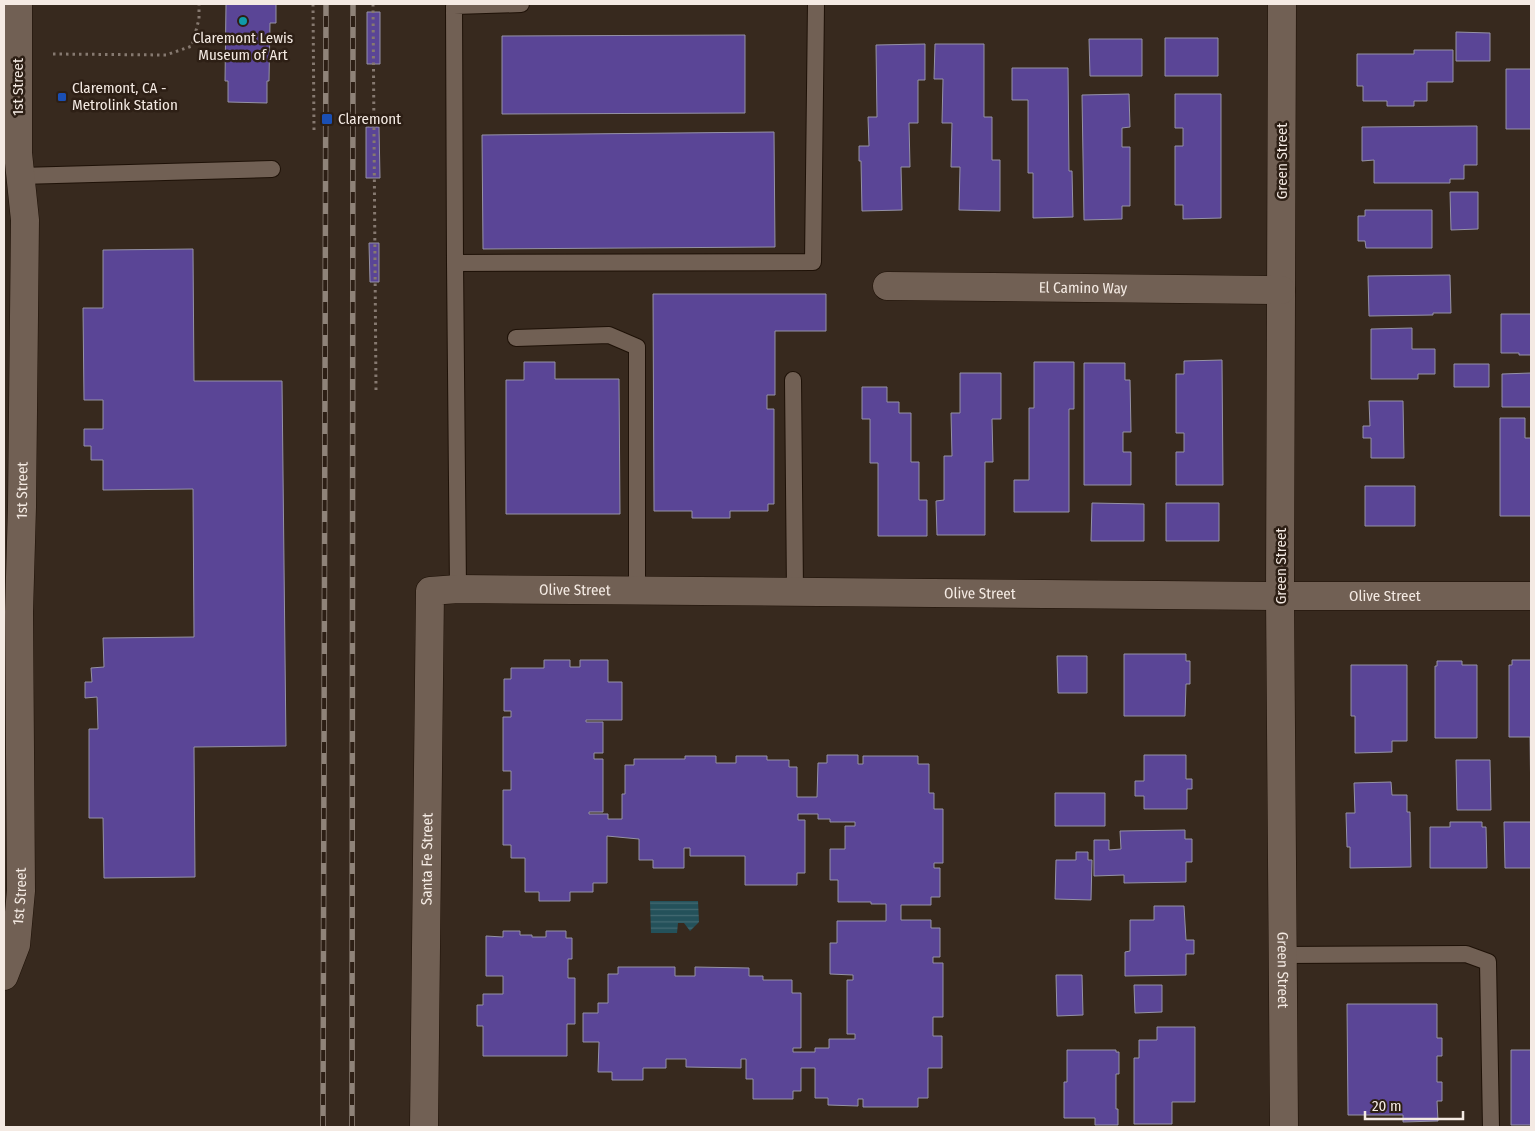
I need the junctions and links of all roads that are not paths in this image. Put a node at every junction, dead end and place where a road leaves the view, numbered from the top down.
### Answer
1 (18, 4) edge
2 (521, 4) edge
3 (816, 4) edge
4 (1282, 4) edge
5 (272, 169) dead end
6 (20, 176) junction
7 (455, 263) junction
8 (887, 286) dead end
9 (1281, 290) junction
10 (516, 338) dead end
11 (793, 380) dead end
12 (12, 564) edge
13 (458, 589) junction
14 (637, 590) junction
15 (430, 591) joint
16 (796, 591) junction
17 (1280, 596) junction
18 (1531, 596) edge
19 (1283, 955) junction
20 (4, 976) edge
21 (424, 1127) edge
22 (1284, 1127) edge
23 (1491, 1127) edge

1 - 6 street, 1st Street
2 - 7 lane
3 - 7 lane
4 - 9 street, Green Street
5 - 6 lane
6 - 12 street, 1st Street
7 - 13 lane
8 - 9 street, El Camino Way
9 - 17 street, Green Street
10 - 14 lane
11 - 16 lane
12 - 20 street, 1st Street
13 - 14 street, Olive Street
13 - 15 street, Olive Street
14 - 16 street, Olive Street
15 - 21 street, Santa Fe Street
16 - 17 street, Olive Street
17 - 18 street, Olive Street
17 - 19 street, Green Street
19 - 22 street, Green Street
19 - 23 lane

